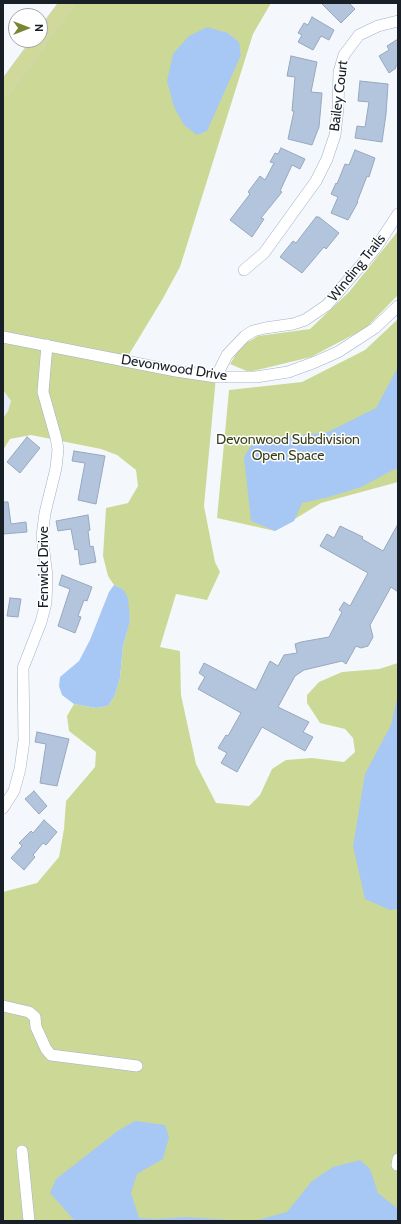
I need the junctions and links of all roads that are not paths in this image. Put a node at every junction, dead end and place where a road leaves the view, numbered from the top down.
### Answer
1 (67, 3) edge
2 (398, 21) edge
3 (48, 29) edge
4 (34, 48) edge
5 (3, 90) edge
6 (398, 214) edge
7 (244, 270) dead end
8 (398, 306) edge
9 (3, 337) edge
10 (47, 345) junction
11 (216, 377) junction
12 (3, 808) edge
13 (3, 1006) edge
14 (137, 1066) dead end
15 (22, 1151) dead end
16 (29, 1221) edge

1 - 3 main road
2 - 7 street, Bailey Court
4 - 5 main road
6 - 11 street, Winding Trails
8 - 11 street, Devonwood Drive
9 - 10 street, Devonwood Drive
10 - 11 street, Devonwood Drive
10 - 12 street, Fenwick Drive
13 - 14 street
15 - 16 street

